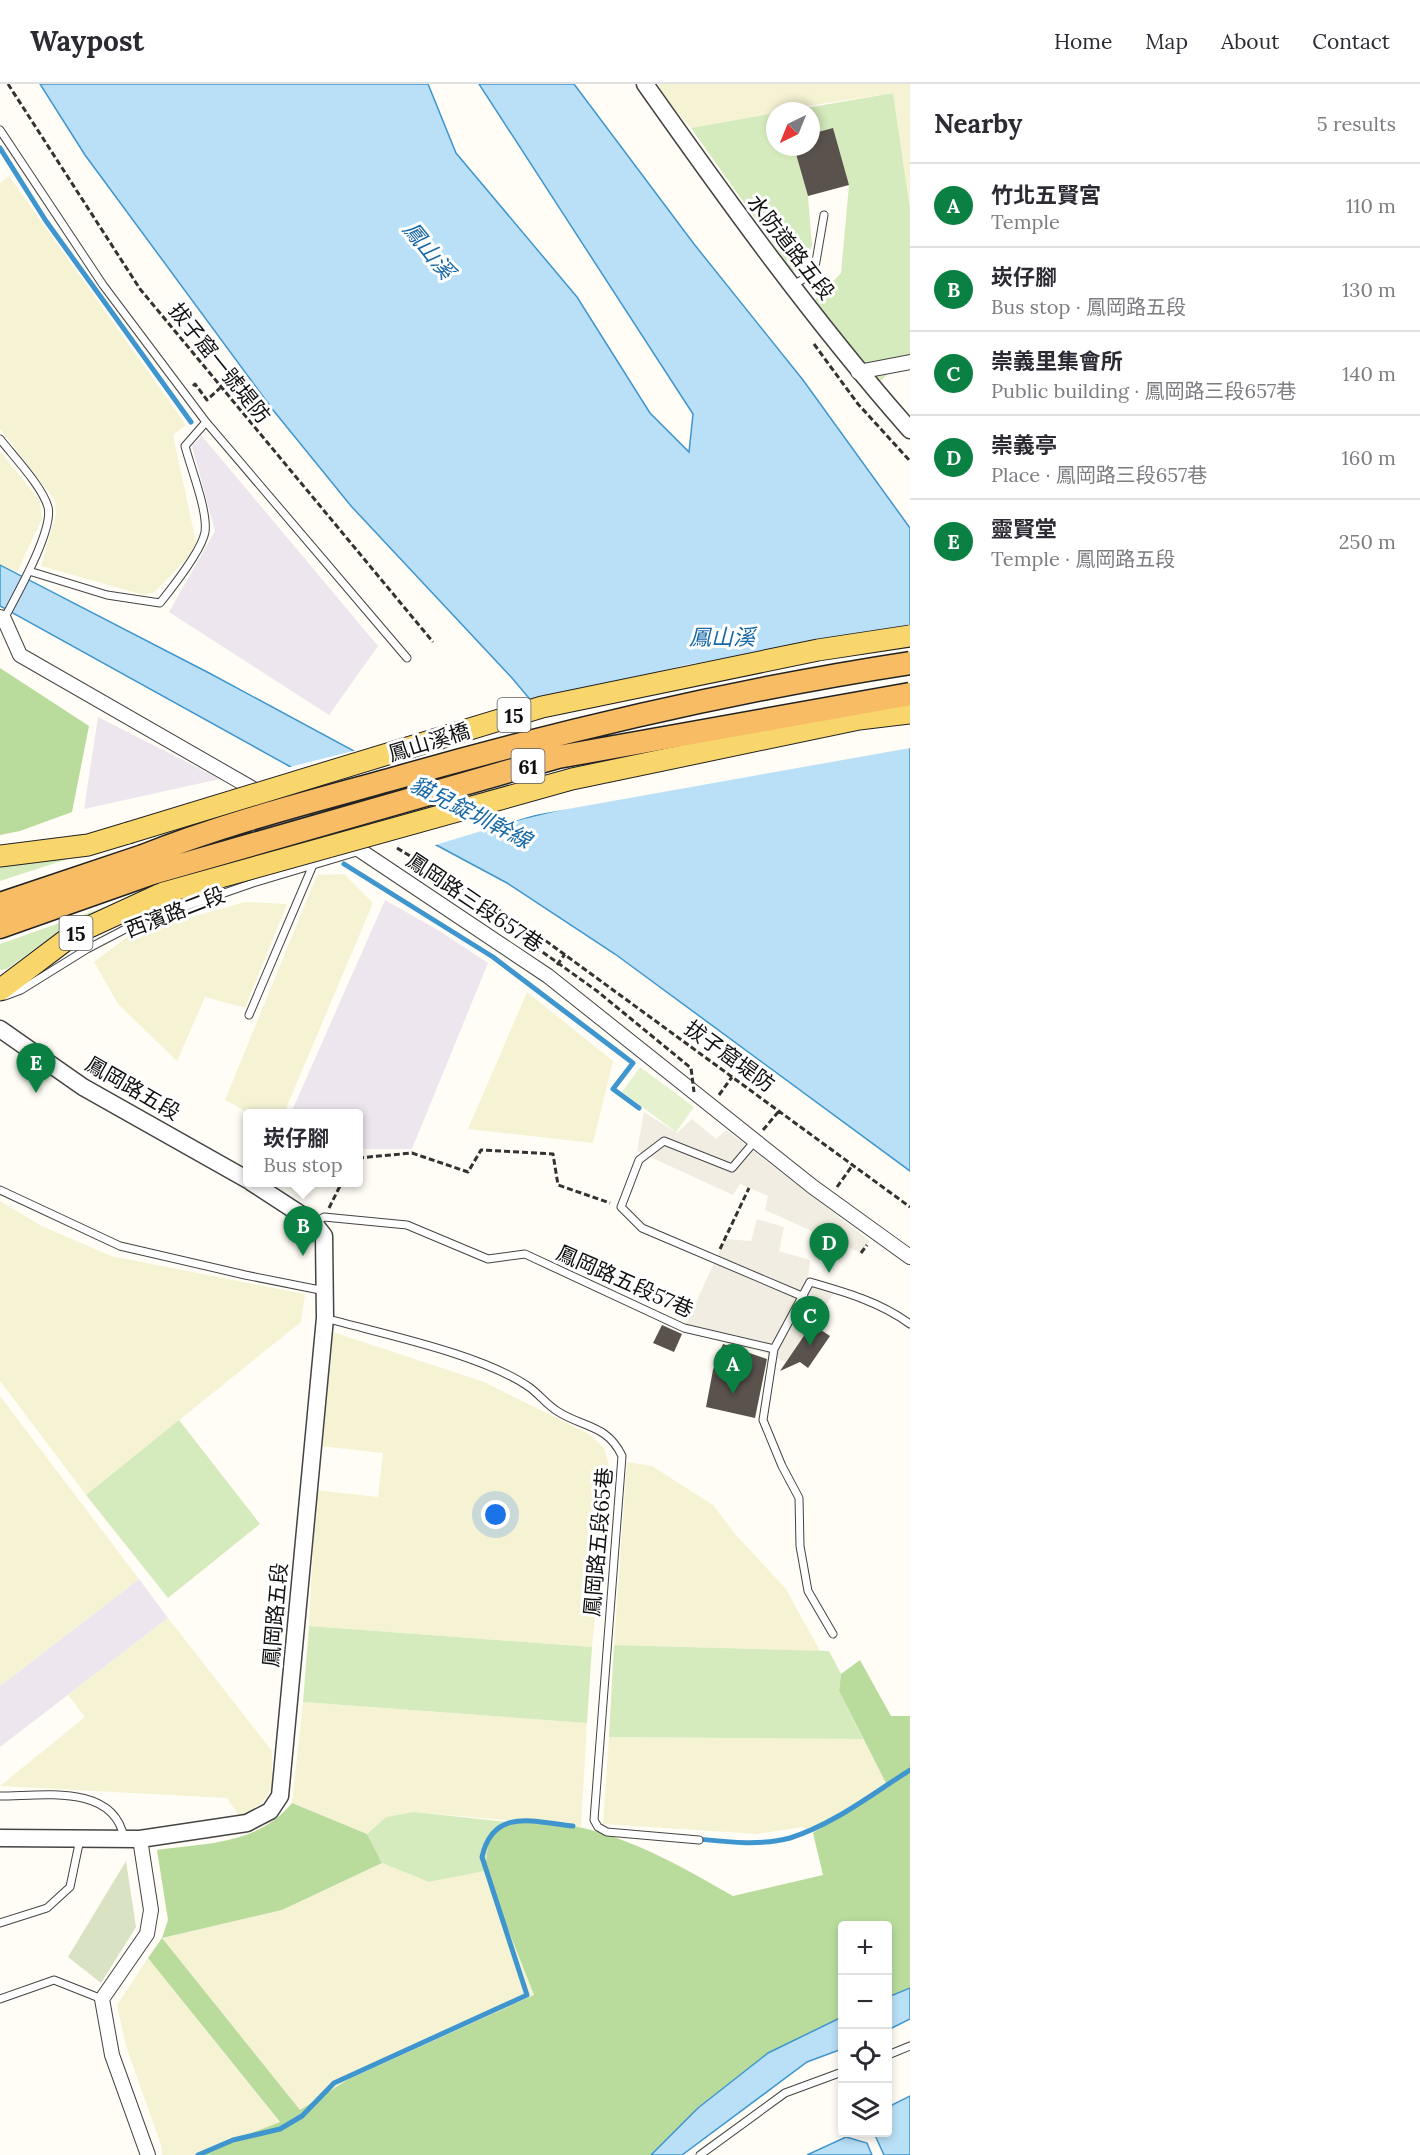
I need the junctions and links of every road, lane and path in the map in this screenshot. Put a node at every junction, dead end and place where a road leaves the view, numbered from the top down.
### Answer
1 (8, 84) edge
2 (645, 84) edge
3 (0, 130) edge
4 (824, 215) dead end
5 (793, 285) junction
6 (910, 363) edge
7 (858, 372) junction
8 (220, 388) junction
9 (184, 393) junction
10 (206, 422) junction
11 (910, 430) edge
12 (0, 439) edge
13 (29, 571) junction
14 (2, 618) edge
15 (910, 636) edge
16 (433, 642) dead end
17 (407, 658) dead end
18 (910, 663) edge
19 (910, 694) edge
20 (910, 713) edge
21 (375, 834) junction
22 (360, 851) junction
23 (0, 856) edge
24 (148, 864) junction
25 (314, 865) junction
26 (0, 904) edge
27 (0, 927) edge
28 (531, 930) dead end
29 (0, 990) edge
30 (0, 998) edge
31 (249, 1016) dead end
32 (1, 1033) edge
33 (732, 1077) junction
34 (694, 1092) junction
35 (711, 1106) junction
36 (778, 1111) junction
37 (755, 1141) junction
38 (363, 1158) edge
39 (852, 1165) junction
40 (243, 1178) edge
41 (260, 1187) edge
42 (339, 1187) edge
43 (749, 1188) dead end
44 (0, 1191) edge
45 (829, 1198) junction
46 (621, 1207) junction
47 (910, 1208) edge
48 (319, 1220) junction
49 (910, 1257) edge
50 (716, 1260) junction
51 (326, 1291) junction
52 (804, 1297) junction
53 (325, 1318) junction
54 (910, 1324) edge
55 (774, 1349) junction
56 (833, 1634) dead end
57 (0, 1796) edge
58 (80, 1836) junction
59 (0, 1838) edge
60 (132, 1838) junction
61 (699, 1840) dead end
62 (0, 1923) edge
63 (0, 1999) edge
64 (102, 1999) junction
65 (910, 2046) edge
66 (892, 2053) edge
67 (838, 2074) edge
68 (148, 2155) edge
69 (700, 2155) edge

1 - 8 path, 拔子窟一號堤防
2 - 5 street, 水防道路五段
3 - 9 lane
4 - 5 lane
5 - 7 street, 水防道路五段
6 - 7 street
7 - 11 street, 水防道路五段
8 - 9 path
8 - 16 path, 拔子窟一號堤防
9 - 10 lane
10 - 13 lane
10 - 17 lane
12 - 13 lane
13 - 14 lane
14 - 22 street, 鳳岡路三段657巷
15 - 23 main road, 鳳山溪橋 / 15, bridge
18 - 24 highway, 鳳山溪橋 / 61, bridge
19 - 24 highway, 61, bridge
20 - 21 main road, 15, bridge
21 - 29 main road, 西濱路二段 / 15, bridge
21 - 34 path, bridge
22 - 25 lane, 西濱路二段
22 - 34 street, 鳳岡路三段657巷
24 - 26 highway, 61
24 - 27 highway, 61
25 - 30 lane, 西濱路二段
25 - 31 lane
28 - 33 path, 拔子窟堤防
32 - 40 street, 鳳岡路五段
33 - 35 path
33 - 36 path, 拔子窟堤防
34 - 35 street, 鳳岡路三段657巷
35 - 37 street, 鳳岡路三段657巷
36 - 37 path
36 - 39 path, 拔子窟堤防
37 - 45 street, 鳳岡路三段657巷
37 - 46 lane
38 - 46 path
39 - 45 path
39 - 47 path, 拔子窟堤防
41 - 48 street, 鳳岡路五段
42 - 48 path
43 - 50 path
44 - 51 lane
45 - 49 street, 鳳岡路三段657巷
46 - 50 lane
48 - 51 street, 鳳岡路五段
48 - 55 lane, 鳳岡路五段57巷
50 - 52 lane
51 - 53 street, 鳳岡路五段
52 - 54 lane
52 - 55 lane
53 - 60 street, 鳳岡路五段
53 - 61 lane, 鳳岡路五段65巷
55 - 56 lane
57 - 60 lane
58 - 59 street, 鳳岡路五段
58 - 60 street, 鳳岡路五段
58 - 62 lane
60 - 64 street
63 - 64 lane
64 - 68 street
65 - 66 lane
67 - 69 lane

